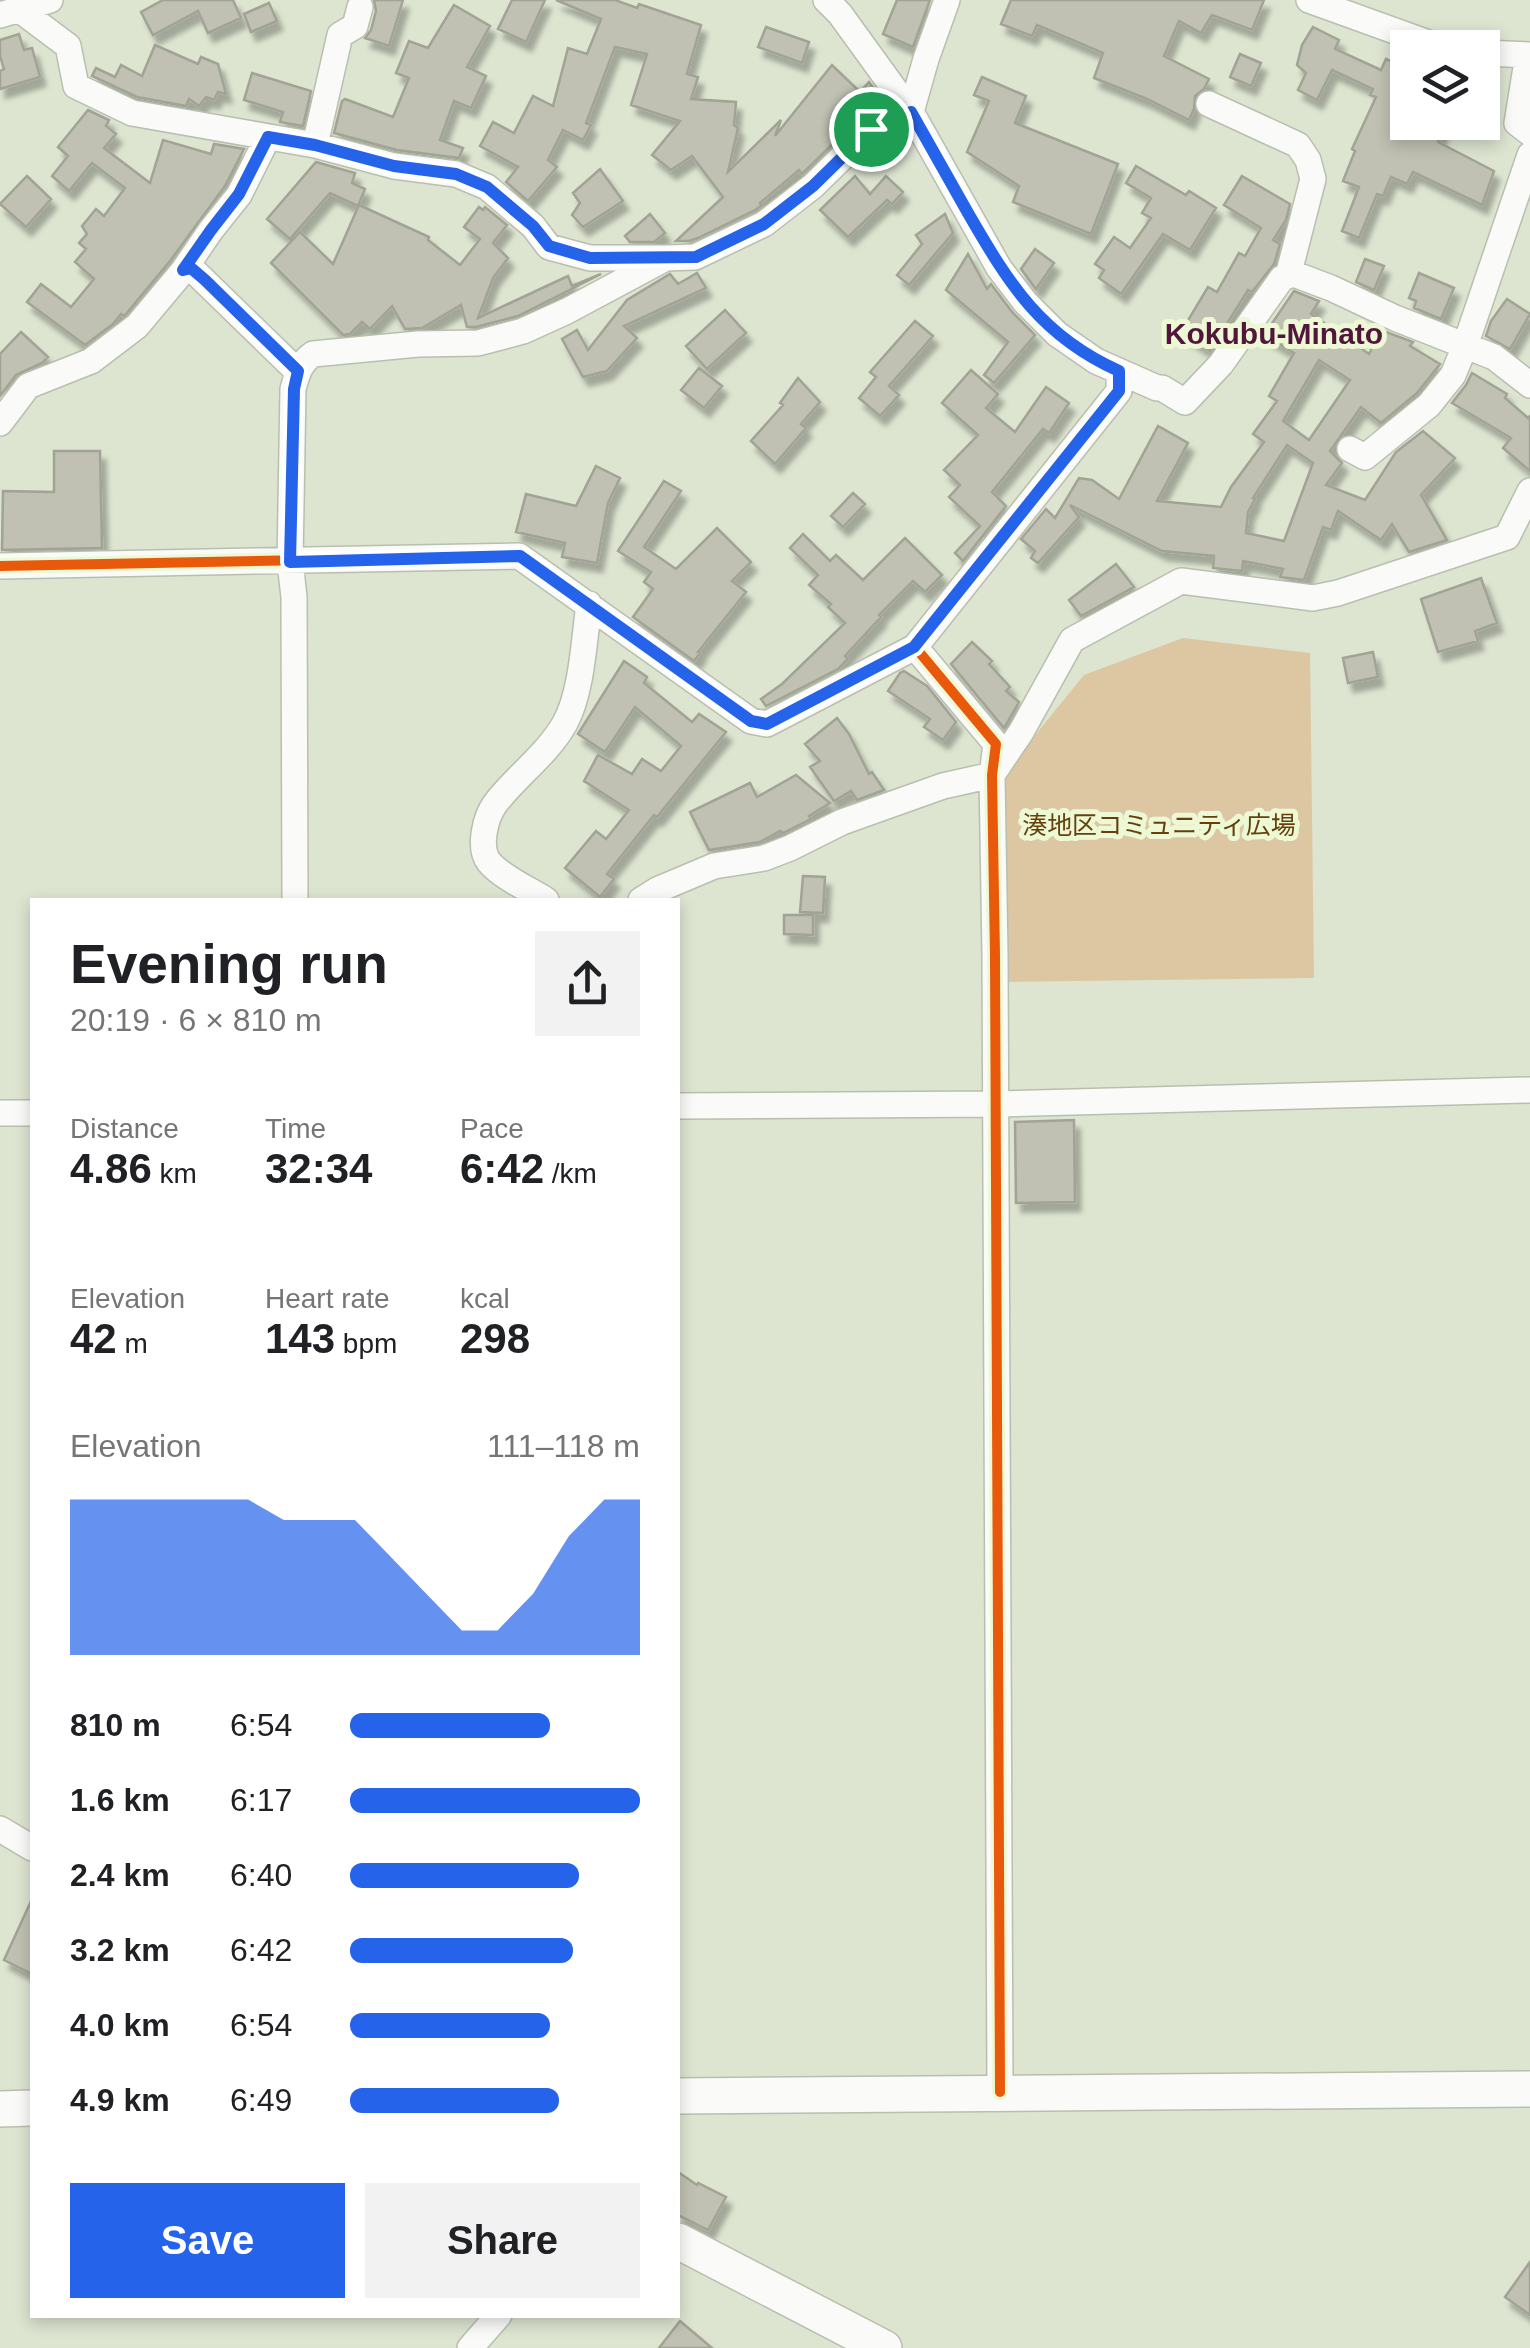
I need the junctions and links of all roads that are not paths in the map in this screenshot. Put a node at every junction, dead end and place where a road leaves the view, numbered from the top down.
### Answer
1 (50, 0) edge
2 (826, 0) edge
3 (947, 0) edge
4 (1309, 0) edge
5 (360, 7) dead end
6 (10, 13) edge
7 (1392, 30) edge
8 (1500, 54) edge
9 (1529, 55) edge
10 (1210, 104) dead end
11 (911, 112) junction
12 (1530, 134) edge
13 (268, 137) junction
14 (315, 145) junction
15 (1530, 154) edge
16 (666, 258) junction
17 (183, 270) junction
18 (1288, 276) junction
19 (1466, 346) junction
20 (298, 371) junction
21 (1119, 371) junction
22 (1530, 386) edge
23 (0, 422) edge
24 (1350, 449) dead end
25 (1530, 491) edge
26 (290, 562) junction
27 (0, 566) edge
28 (590, 604) junction
29 (914, 647) junction
30 (992, 775) junction
31 (295, 898) edge
32 (543, 898) edge
33 (644, 898) edge
34 (1530, 1090) edge
35 (995, 1104) junction
36 (680, 1106) edge
37 (0, 1113) edge
38 (30, 1113) edge
39 (0, 1829) edge
40 (30, 1847) edge
41 (1530, 2089) edge
42 (1000, 2092) junction
43 (680, 2096) edge
44 (30, 2108) edge
45 (0, 2109) edge
46 (680, 2243) edge
47 (496, 2318) edge
48 (470, 2348) edge
49 (884, 2348) edge

1 - 6 street
2 - 11 street
3 - 11 street
4 - 7 street
5 - 14 street
6 - 13 street
8 - 9 street
9 - 12 street
10 - 18 street
11 - 16 street
11 - 21 street
13 - 14 street
13 - 17 street
14 - 16 street
15 - 19 street
16 - 20 street
17 - 20 street
17 - 23 street
18 - 19 street
18 - 21 street
19 - 22 street
19 - 24 street
20 - 26 street
21 - 29 street
25 - 30 street
26 - 27 street
26 - 28 street
26 - 31 street
28 - 29 street
28 - 32 street
29 - 30 street
30 - 33 street
30 - 35 street
34 - 35 street
35 - 36 street
35 - 42 street
37 - 38 street
39 - 40 street
41 - 42 street
42 - 43 street
44 - 45 street
46 - 49 street
47 - 48 street

